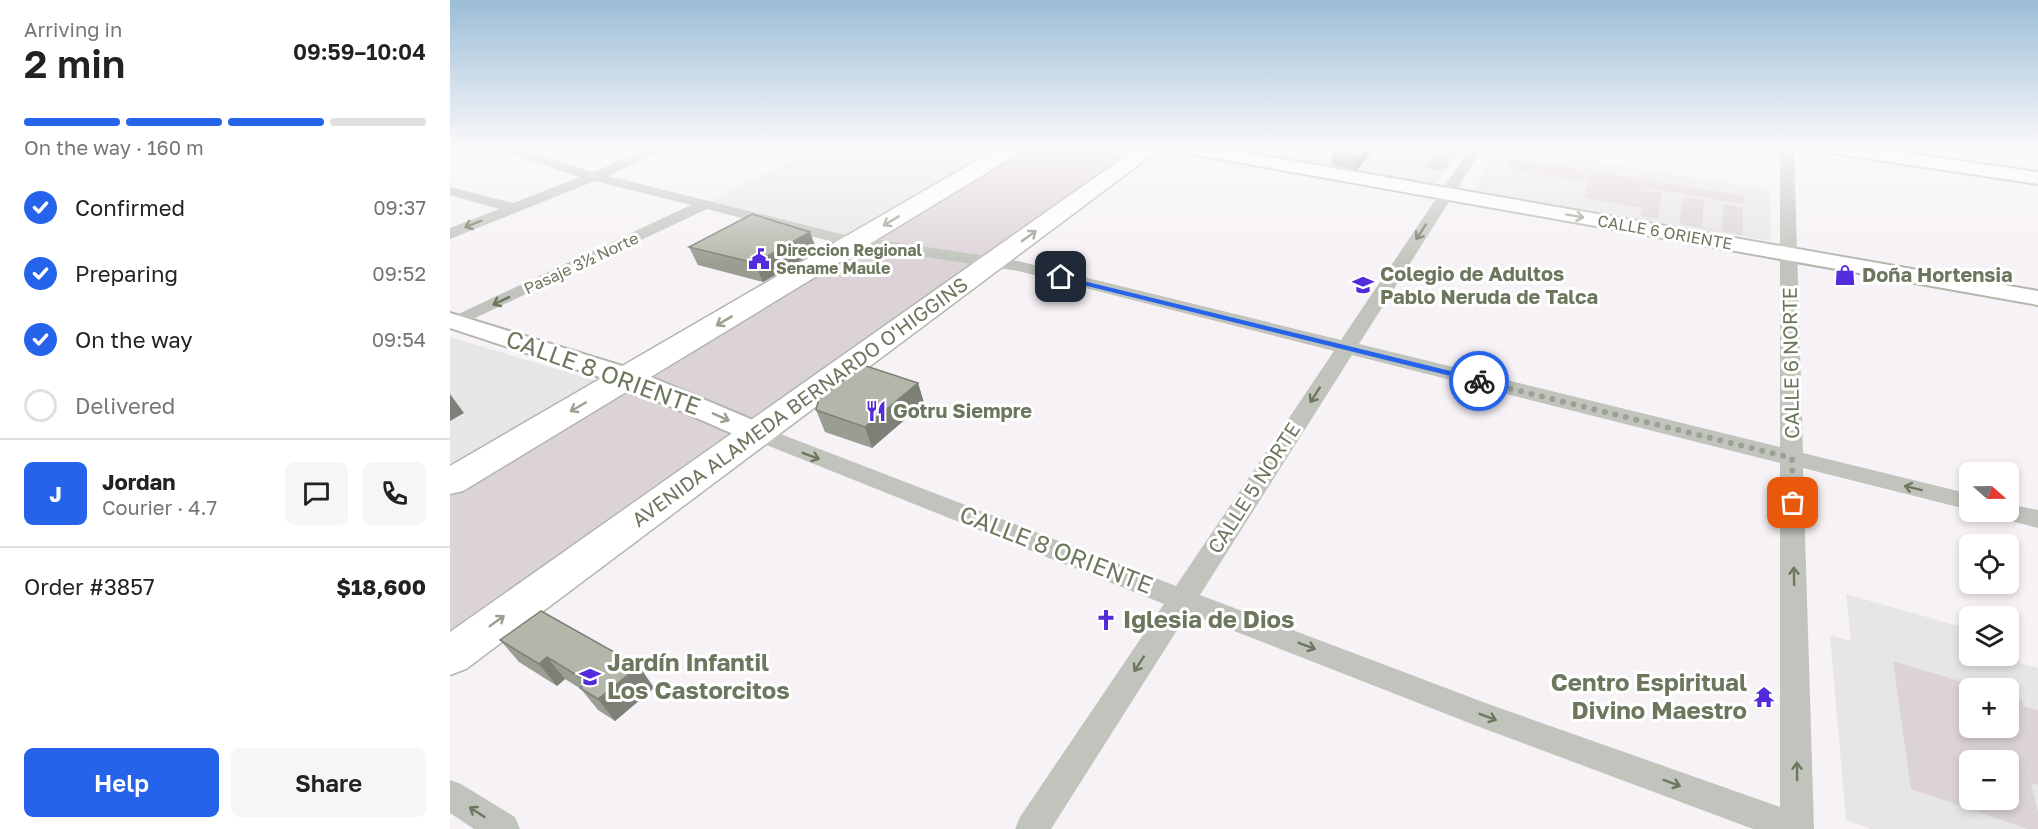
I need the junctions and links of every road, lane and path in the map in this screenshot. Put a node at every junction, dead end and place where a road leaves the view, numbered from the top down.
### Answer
1 (566, 187) edge
2 (636, 187) edge
3 (949, 187) edge
4 (1097, 187) edge
5 (1405, 187) edge
6 (1451, 187) edge
7 (1788, 187) edge
8 (450, 191) edge
9 (1446, 194) junction
10 (706, 204) junction
11 (513, 208) junction
12 (450, 234) edge
13 (855, 243) junction
14 (1790, 254) junction
15 (993, 262) junction
16 (2038, 298) edge
17 (453, 321) edge
18 (1346, 348) junction
19 (628, 378) junction
20 (757, 434) junction
21 (1792, 458) junction
22 (450, 482) edge
23 (1959, 499) edge
24 (2019, 515) edge
25 (2038, 519) edge
26 (1182, 598) junction
27 (450, 656) edge
28 (450, 795) edge
29 (503, 829) edge
30 (1032, 829) edge
31 (1797, 829) edge

1 - 11 street
2 - 10 street
3 -> 13 main road
15 -> 4 main road, AVENIDA ALAMEDA BERNARDO O'HIGGINS
5 - 9 main road, CALLE 6 ORIENTE
6 - 9 street, CALLE 5 NORTE
7 - 14 street, CALLE 6 NORTE
8 - 11 street
9 -> 14 main road, CALLE 6 ORIENTE
9 -> 18 street, CALLE 5 NORTE
10 - 13 street
10 -> 17 street, Pasaje 3½ Norte
11 -> 12 street
13 - 15 street
13 -> 19 main road
14 - 16 main road, CALLE 6 ORIENTE
14 - 21 street, CALLE 6 NORTE
15 - 18 street
15 - 20 main road, AVENIDA ALAMEDA BERNARDO O'HIGGINS
17 - 19 main road, CALLE 8 ORIENTE
18 - 21 street
18 -> 26 street, CALLE 5 NORTE
19 -> 20 main road, CALLE 8 ORIENTE
19 -> 22 main road
20 -> 26 street, CALLE 8 ORIENTE
27 -> 20 main road, AVENIDA ALAMEDA BERNARDO O'HIGGINS
23 -> 21 street
31 -> 21 street, CALLE 6 NORTE
24 - 25 street
26 -> 30 street, CALLE 5 NORTE
26 -> 31 street, CALLE 8 ORIENTE
29 -> 28 street

